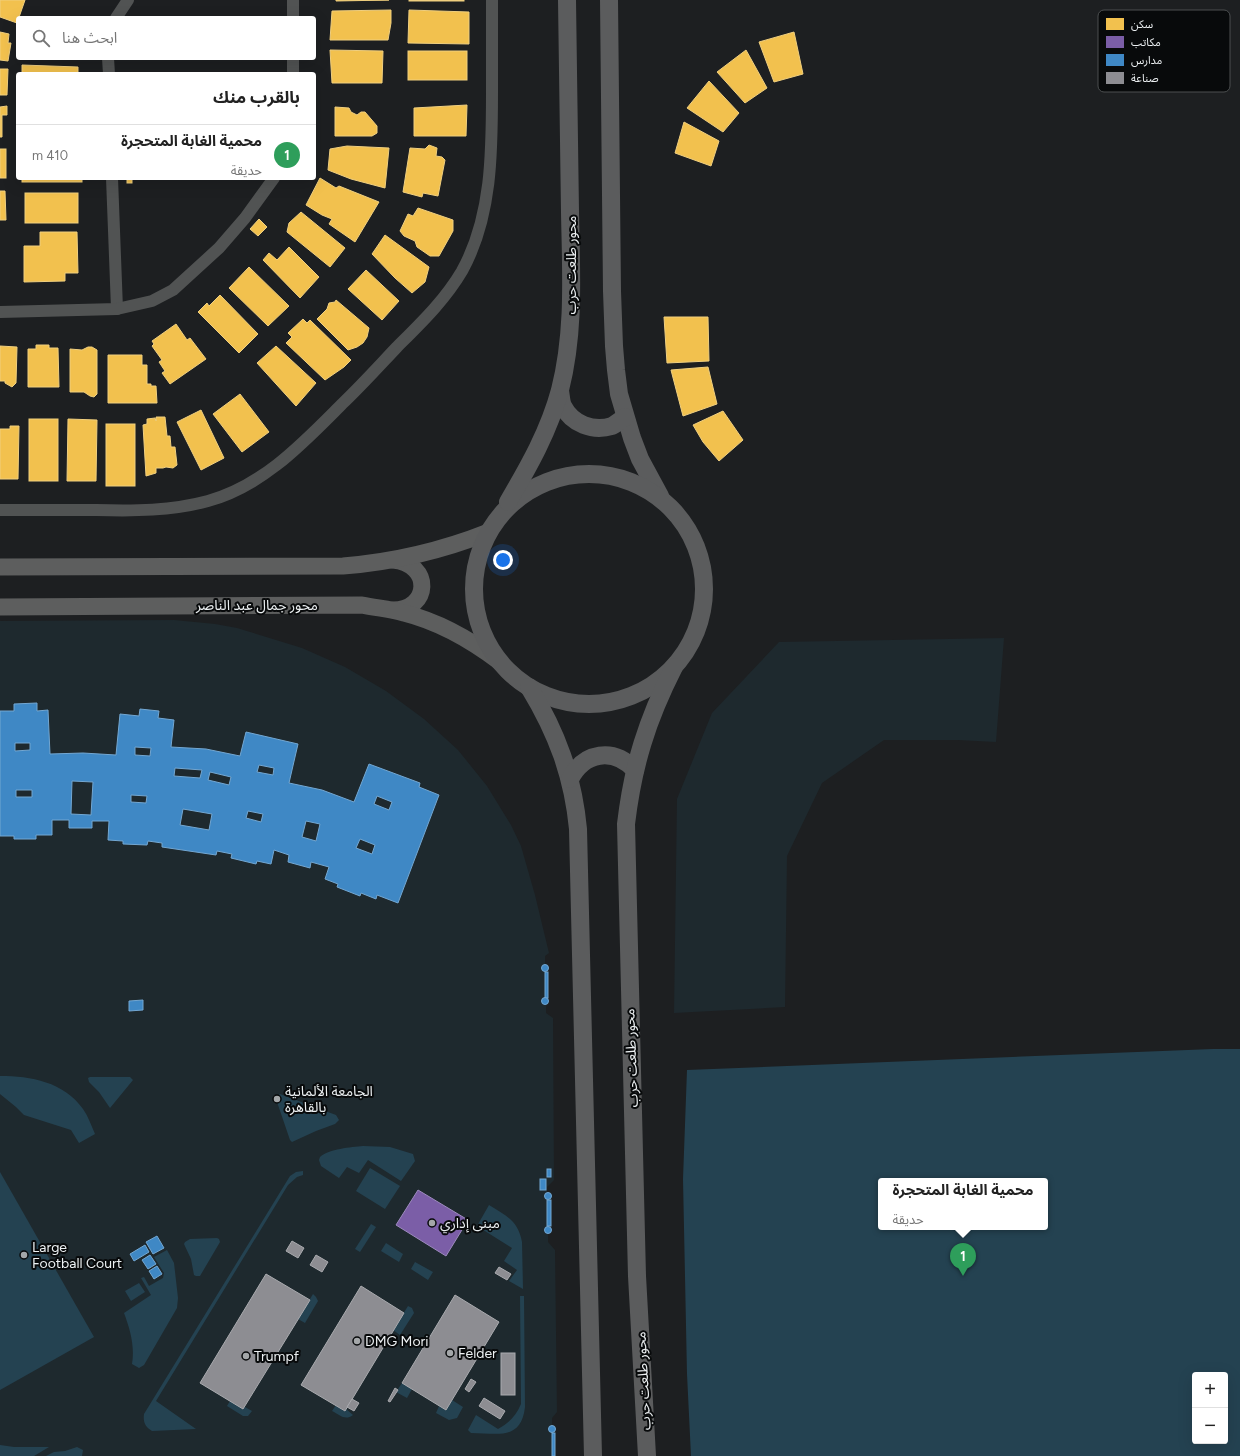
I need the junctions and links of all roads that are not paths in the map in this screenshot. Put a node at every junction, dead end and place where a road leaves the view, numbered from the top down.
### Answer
1 (128, 0) edge
2 (293, 0) edge
3 (492, 0) edge
4 (567, 0) edge
5 (609, 0) edge
6 (117, 16) edge
7 (293, 16) edge
8 (108, 60) edge
9 (293, 60) edge
10 (109, 72) edge
11 (293, 72) edge
12 (112, 180) edge
13 (273, 180) edge
14 (118, 309) junction
15 (0, 312) edge
16 (560, 391) junction
17 (625, 417) junction
18 (661, 498) junction
19 (0, 510) edge
20 (501, 515) junction
21 (489, 532) junction
22 (392, 560) junction
23 (0, 567) edge
24 (0, 607) edge
25 (391, 610) junction
26 (500, 662) junction
27 (674, 667) junction
28 (529, 687) junction
29 (635, 770) junction
30 (570, 779) junction
31 (593, 1456) edge
32 (647, 1456) edge

1 - 6 street
2 - 7 street
3 - 19 street
4 - 16 main road, محور طلعت حرب
5 - 17 main road
8 - 10 street
9 - 11 street
12 - 14 street
13 - 14 street
14 - 15 street
16 - 17 main road
16 - 20 main road, محور طلعت حرب
17 - 18 main road
18 - 20 main road
18 - 27 main road
20 - 21 main road
21 - 22 main road
21 - 26 main road
22 - 23 main road
22 - 25 main road
24 - 25 main road, محور جمال عبد الناصر
25 - 26 main road, محور جمال عبد الناصر
26 - 28 main road
27 - 28 main road
27 - 29 main road, محور طلعت حرب
28 - 30 main road
29 - 30 main road
29 - 32 main road, محور طلعت حرب
30 - 31 main road

